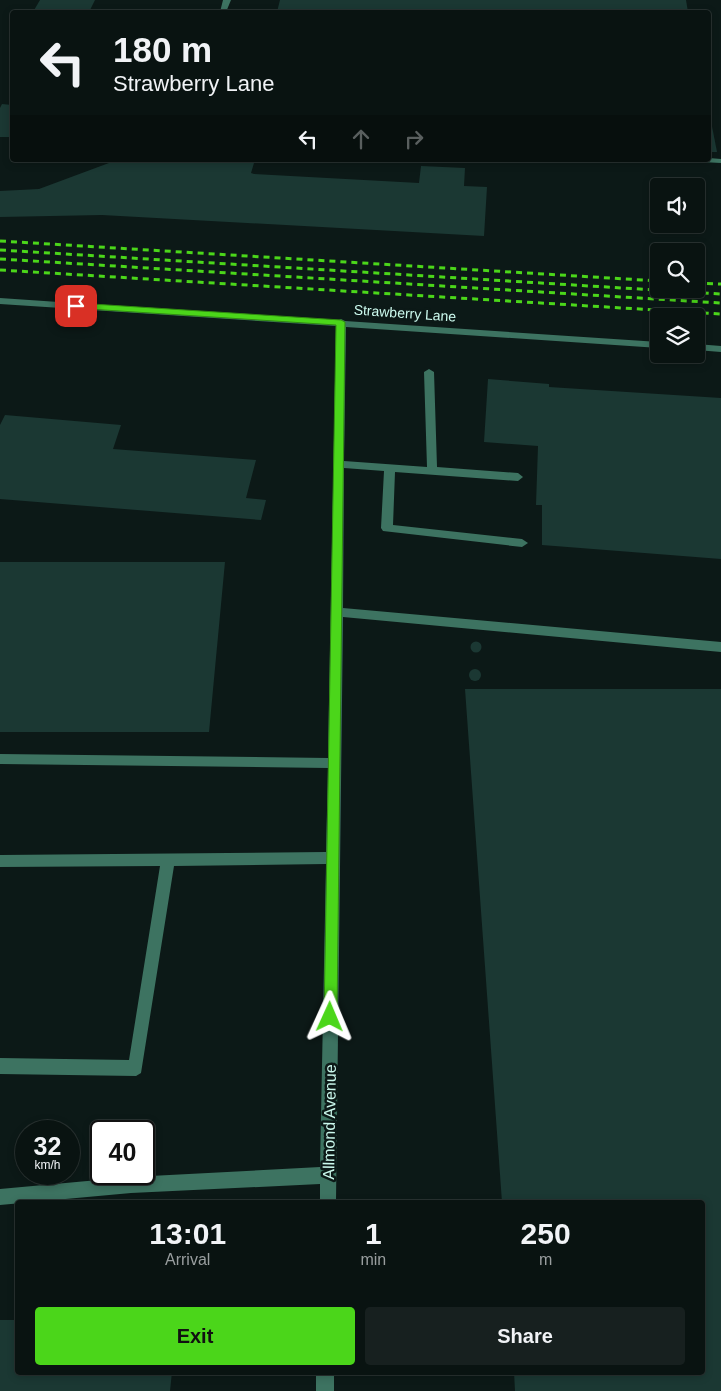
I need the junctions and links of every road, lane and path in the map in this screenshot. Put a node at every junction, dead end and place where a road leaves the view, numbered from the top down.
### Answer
1 (0, 301) edge
2 (341, 322) junction
3 (650, 344) edge
4 (705, 348) edge
5 (721, 349) edge
6 (429, 372) dead end
7 (339, 464) junction
8 (390, 468) junction
9 (432, 470) junction
10 (518, 477) dead end
11 (522, 542) dead end
12 (336, 612) junction
13 (721, 647) edge
14 (0, 759) edge
15 (334, 763) junction
16 (333, 858) junction
17 (168, 859) junction
18 (0, 861) edge
19 (0, 1066) edge
20 (328, 1175) junction
21 (0, 1197) edge
22 (328, 1200) edge
23 (325, 1375) edge
24 (325, 1391) edge

1 - 2 street, Strawberry Lane
2 - 3 street, Strawberry Lane
2 - 7 street, Allmond Avenue
4 - 5 street
6 - 9 street
7 - 8 street
7 - 12 street, Allmond Avenue
8 - 9 street
8 - 11 street
9 - 10 street
12 - 13 street
12 - 15 street, Allmond Avenue
14 - 15 street
15 - 16 street, Allmond Avenue
16 - 17 street
16 - 20 street, Allmond Avenue
17 - 18 street
17 - 19 street
20 - 21 street
20 - 22 street, Allmond Avenue
23 - 24 street

